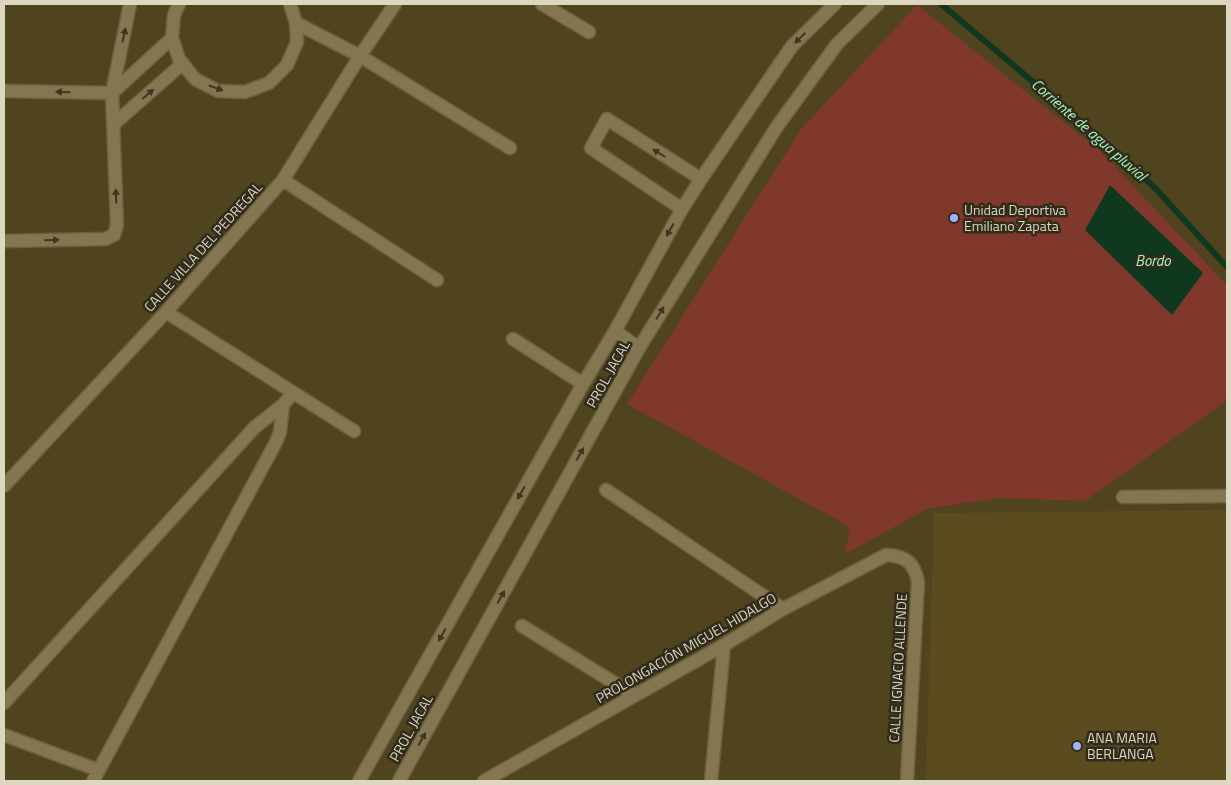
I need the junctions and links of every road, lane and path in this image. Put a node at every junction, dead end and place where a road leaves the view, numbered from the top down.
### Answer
1 (130, 4) edge
2 (179, 4) edge
3 (290, 4) edge
4 (395, 4) edge
5 (542, 4) edge
6 (835, 4) edge
7 (878, 4) edge
8 (296, 23) junction
9 (588, 32) dead end
10 (172, 38) junction
11 (360, 56) junction
12 (182, 64) junction
13 (4, 91) edge
14 (112, 93) junction
15 (114, 124) junction
16 (510, 148) dead end
17 (701, 179) junction
18 (283, 180) junction
19 (682, 209) junction
20 (4, 241) edge
21 (437, 280) dead end
22 (166, 312) junction
23 (615, 331) junction
24 (513, 339) dead end
25 (639, 348) junction
26 (583, 384) junction
27 (293, 393) junction
28 (283, 405) junction
29 (354, 431) dead end
30 (4, 486) edge
31 (606, 490) dead end
32 (1227, 496) edge
33 (1123, 497) dead end
34 (907, 560) joint
35 (783, 609) junction
36 (522, 626) dead end
37 (724, 646) junction
38 (634, 695) junction
39 (4, 703) edge
40 (4, 735) edge
41 (96, 776) edge
42 (359, 781) edge
43 (398, 781) edge
44 (484, 781) edge
45 (711, 781) edge
46 (907, 781) edge

14 -> 1 street
2 - 10 street
3 - 8 street
4 - 11 street, CALLE VILLA DEL PEDREGAL
5 - 9 street
6 -> 17 street, PROL. JACAL
25 -> 7 street, PROL. JACAL
8 - 11 street
12 -> 8 street
10 - 12 street
10 - 14 street
11 - 16 street
11 - 18 street, CALLE VILLA DEL PEDREGAL
15 -> 12 street
14 -> 13 street
14 - 15 street
20 -> 15 street
17 - 19 street, PROL. JACAL
17 -> 19 street
18 - 21 street
18 - 22 street, CALLE VILLA DEL PEDREGAL
19 -> 23 street, PROL. JACAL
22 - 27 street
22 - 30 street, CALLE VILLA DEL PEDREGAL
23 - 25 street
23 - 26 street, PROL. JACAL
24 - 26 street
43 -> 25 street, PROL. JACAL
26 -> 42 street, PROL. JACAL
27 - 28 street
27 - 29 street
28 - 39 street
28 - 41 street
31 - 35 street
32 - 33 street
34 - 35 street, PROLONGACIÓN MIGUEL HIDALGO
34 - 46 street, CALLE IGNACIO ALLENDE
35 - 37 street, PROLONGACIÓN MIGUEL HIDALGO
36 - 38 street
37 - 38 street, PROLONGACIÓN MIGUEL HIDALGO
37 - 45 street
38 - 44 street, PROLONGACIÓN MIGUEL HIDALGO
40 - 41 street

